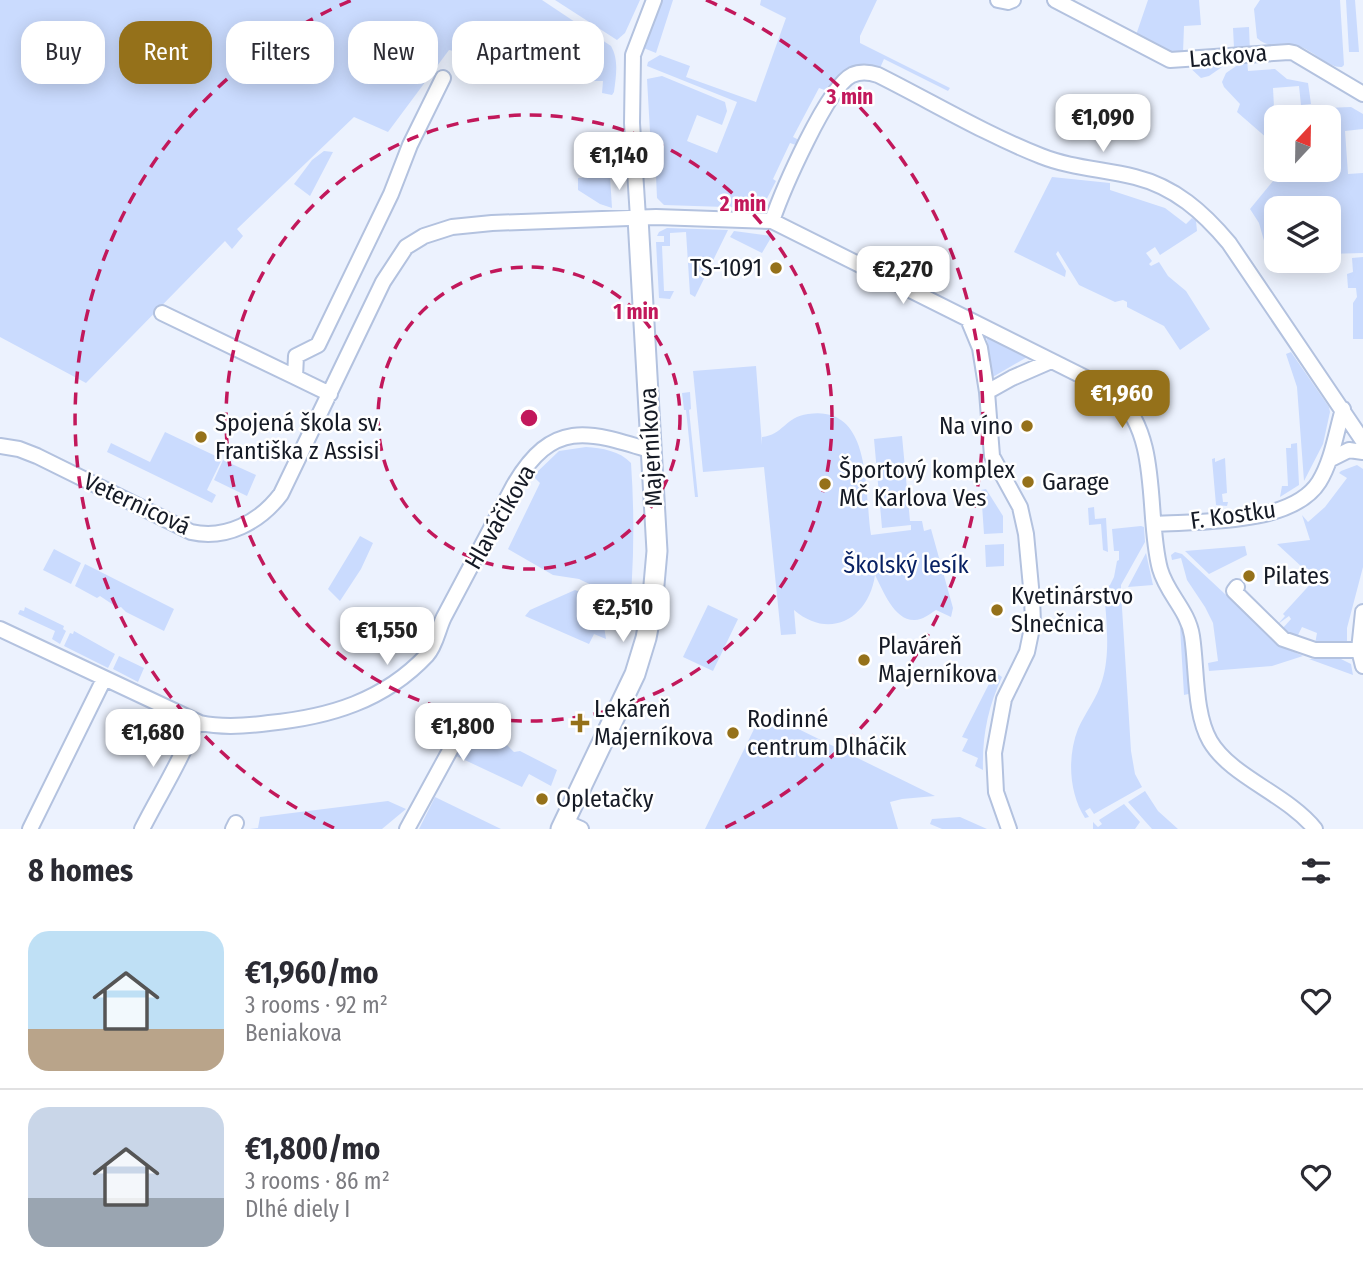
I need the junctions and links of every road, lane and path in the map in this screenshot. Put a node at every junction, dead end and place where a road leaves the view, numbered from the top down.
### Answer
1 (654, 0) edge
2 (998, 0) edge
3 (1013, 0) edge
4 (1055, 0) edge
5 (443, 78) dead end
6 (1363, 94) edge
7 (638, 218) junction
8 (772, 221) junction
9 (163, 313) dead end
10 (968, 319) junction
11 (1051, 361) junction
12 (295, 377) junction
13 (987, 392) junction
14 (327, 398) junction
15 (1343, 409) junction
16 (1363, 441) edge
17 (0, 446) edge
18 (652, 451) junction
19 (1363, 452) edge
20 (1329, 460) junction
21 (1155, 524) junction
22 (1237, 587) dead end
23 (1363, 612) edge
24 (0, 629) edge
25 (1359, 650) junction
26 (1363, 666) edge
27 (104, 679) junction
28 (196, 722) junction
29 (460, 732) dead end
30 (569, 827) edge
31 (30, 829) edge
32 (142, 829) edge
33 (407, 829) edge
34 (1009, 829) edge
35 (1315, 829) edge

1 - 7 street, Majerníkova
2 - 3 street
4 - 6 street, Lackova
5 - 12 street
7 - 8 street, Veternicová
7 - 14 street, Veternicová
7 - 18 street, Majerníkova
8 - 10 street
8 - 15 street
9 - 12 street
10 - 11 street
10 - 13 street
11 - 13 street
11 - 21 street
12 - 14 street
13 - 34 street
14 - 17 street, Veternicová
15 - 16 street
15 - 20 street, F. Kostku
18 - 28 street, Hlaváčikova
18 - 30 street, Majerníkova
19 - 20 street
20 - 21 street, F. Kostku
21 - 35 street
22 - 25 street
23 - 25 street
24 - 27 street, Hlaváčikova
25 - 26 street
27 - 28 street, Hlaváčikova
27 - 31 street
28 - 32 street
29 - 33 street

